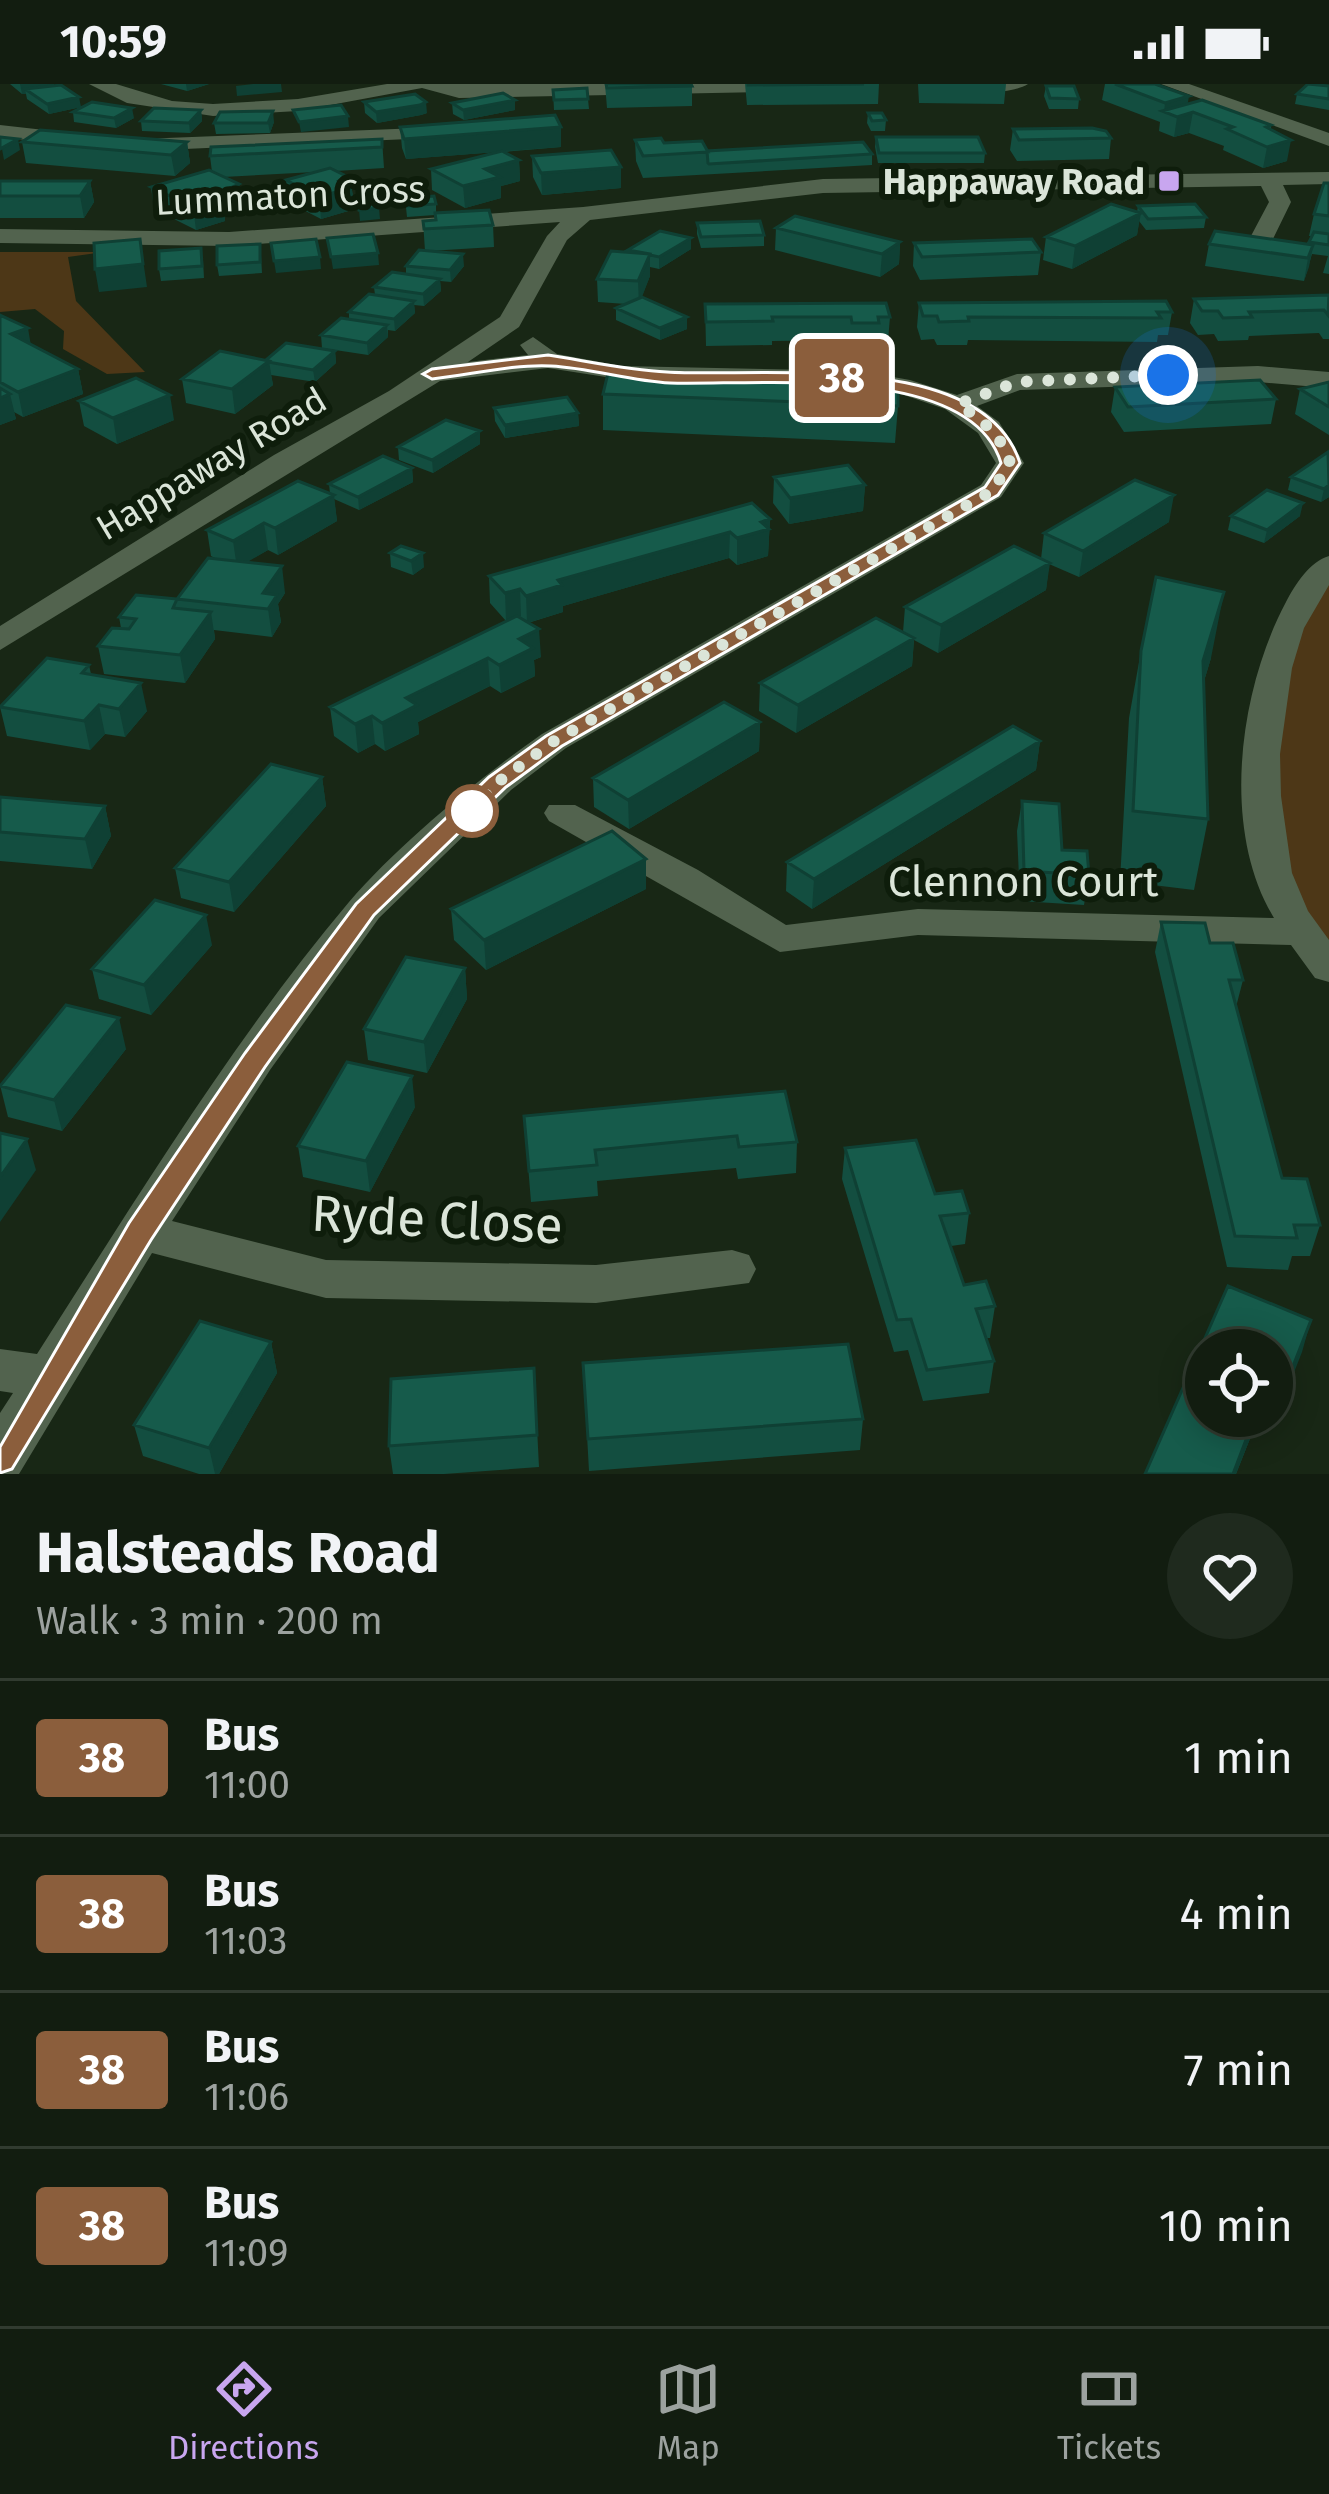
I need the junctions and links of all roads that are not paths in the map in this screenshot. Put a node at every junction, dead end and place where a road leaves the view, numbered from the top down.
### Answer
1 (100, 84) edge
2 (416, 84) edge
3 (429, 84) edge
4 (866, 84) edge
5 (955, 84) edge
6 (1018, 84) edge
7 (1171, 84) edge
8 (1243, 84) edge
9 (1210, 99) junction
10 (0, 131) edge
11 (467, 132) edge
12 (1329, 140) edge
13 (1329, 178) edge
14 (1269, 179) junction
15 (583, 214) junction
16 (0, 236) edge
17 (1255, 250) edge
18 (509, 322) junction
19 (548, 360) junction
20 (432, 374) junction
21 (1329, 380) edge
22 (958, 404) junction
23 (1329, 565) edge
24 (0, 640) edge
25 (562, 813) dead end
26 (1301, 932) junction
27 (1329, 968) edge
28 (140, 1232) junction
29 (732, 1269) dead end
30 (0, 1370) edge
31 (51, 1377) junction
32 (0, 1458) edge

1 - 2 street
3 - 4 street
5 - 6 street
7 - 9 street
8 - 9 street
9 - 12 street
10 - 11 street
13 - 14 street
14 - 15 street
14 - 17 street
15 - 16 street, Lummaton Cross
15 - 18 street, Happaway Road
18 - 19 street
18 - 20 street, Happaway Road
19 - 20 street
19 - 22 street
20 - 24 street, Happaway Road
21 - 22 street
22 - 28 street
23 - 26 street
25 - 26 street, Clennon Court
26 - 27 street
28 - 29 street, Ryde Close
28 - 31 street
30 - 31 street
31 - 32 street

